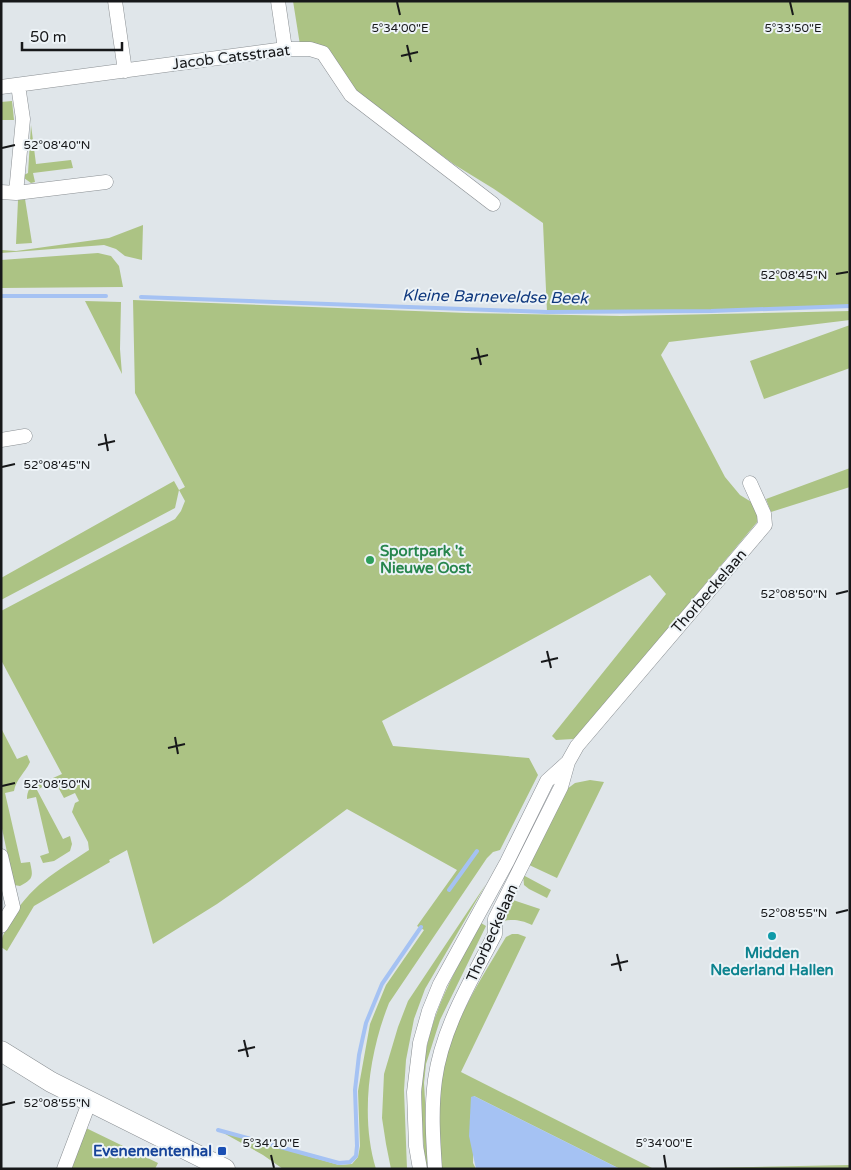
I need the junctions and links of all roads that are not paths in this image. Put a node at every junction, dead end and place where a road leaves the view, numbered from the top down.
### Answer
1 (116, 1) edge
2 (278, 1) edge
3 (285, 49) junction
4 (125, 71) junction
5 (18, 85) junction
6 (1, 87) edge
7 (106, 182) dead end
8 (1, 192) edge
9 (16, 193) junction
10 (493, 204) dead end
11 (25, 436) dead end
12 (1, 440) edge
13 (750, 482) dead end
14 (568, 762) junction
15 (1, 856) edge
16 (1, 926) edge
17 (1, 1051) edge
18 (89, 1103) junction
19 (416, 1146) junction
20 (64, 1169) edge
21 (225, 1169) edge
22 (413, 1169) edge
23 (420, 1169) edge
24 (435, 1169) edge

1 - 4 street
2 - 3 street
3 - 4 street, Jacob Catsstraat
3 - 10 street, Jacob Catsstraat
4 - 5 street, Jacob Catsstraat
5 - 6 street, Jacob Catsstraat
5 - 9 street
7 - 9 street
8 - 9 street
11 - 12 street
13 - 14 street, Thorbeckelaan
14 - 19 street, Thorbeckelaan
14 - 24 street, Thorbeckelaan
15 - 16 street
17 - 18 main road
18 - 20 street
18 - 21 main road
19 - 22 street, Thorbeckelaan
19 - 23 street, Thorbeckelaan

